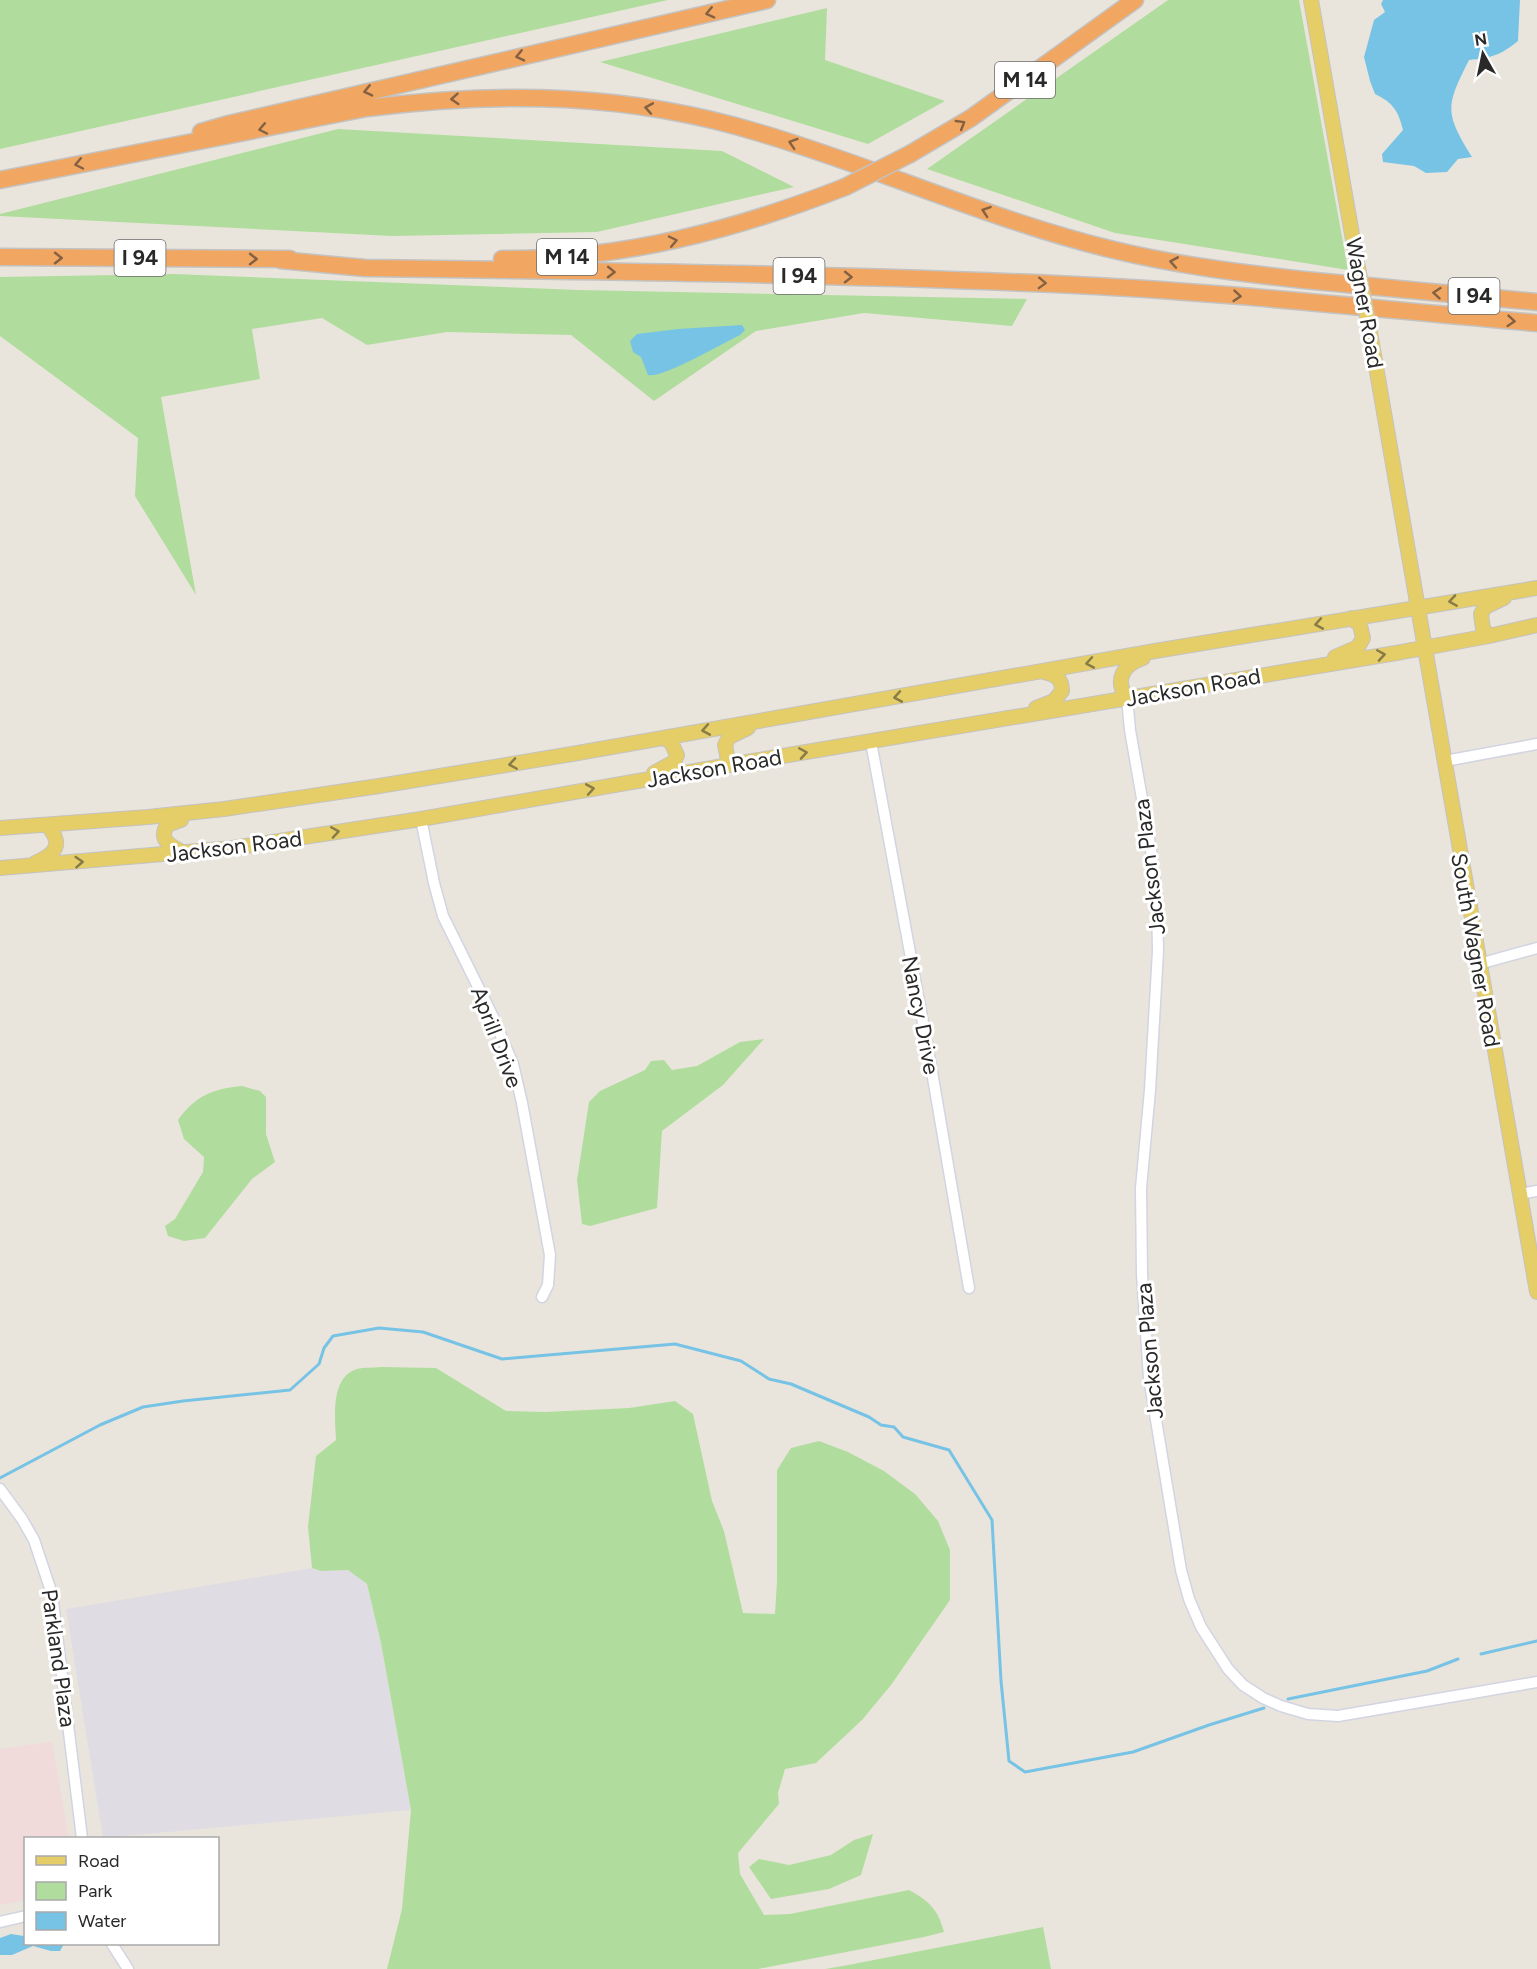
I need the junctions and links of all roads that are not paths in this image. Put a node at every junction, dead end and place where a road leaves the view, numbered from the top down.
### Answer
1 (767, 0) edge
2 (1136, 0) edge
3 (1311, 0) edge
4 (136, 152) junction
5 (0, 180) edge
6 (0, 257) edge
7 (279, 260) junction
8 (1537, 302) edge
9 (1537, 323) edge
10 (1533, 588) edge
11 (1418, 607) junction
12 (1352, 618) junction
13 (1537, 625) edge
14 (1489, 636) junction
15 (1425, 647) junction
16 (1168, 650) junction
17 (1302, 668) junction
18 (1044, 672) junction
19 (1127, 698) junction
20 (1012, 718) junction
21 (766, 720) junction
22 (664, 738) junction
23 (871, 742) junction
24 (1537, 744) edge
25 (1445, 761) junction
26 (729, 765) junction
27 (633, 782) junction
28 (224, 809) junction
29 (421, 819) junction
30 (47, 825) junction
31 (0, 828) edge
32 (185, 853) junction
33 (27, 866) junction
34 (0, 868) edge
35 (1537, 948) edge
36 (1479, 964) junction
37 (1537, 1191) edge
38 (1520, 1194) junction
39 (969, 1288) dead end
40 (1537, 1292) edge
41 (542, 1297) dead end
42 (1, 1490) edge
43 (1537, 1683) edge
44 (82, 1837) edge
45 (24, 1916) edge
46 (0, 1922) edge
47 (113, 1945) edge
48 (128, 1969) edge

1 -> 4 highway
7 -> 2 highway, M 14, bridge
3 - 11 main road, Wagner Road, bridge
4 -> 5 highway, I 94
8 -> 4 highway, I 94
6 -> 7 highway, I 94
7 -> 9 highway, I 94
10 -> 11 main road, Jackson Road
10 - 14 main road
11 - 12 main road, Jackson Road
11 - 15 main road, South Wagner Road
12 -> 16 main road, Jackson Road
12 - 17 main road
13 - 14 main road, Jackson Road
14 - 15 main road, Jackson Road
17 -> 15 main road, Jackson Road
15 - 25 main road, South Wagner Road
16 -> 18 main road, Jackson Road
16 - 19 main road
17 - 19 main road, Jackson Road
18 - 20 main road
18 -> 21 main road, Jackson Road
19 - 20 main road, Jackson Road
19 - 43 street, Jackson Plaza
20 - 23 main road, Jackson Road
21 -> 22 main road, Jackson Road
21 - 26 main road
22 - 27 main road
22 -> 28 main road, Jackson Road
26 -> 23 main road, Jackson Road
23 - 39 street, Nancy Drive
24 - 25 street
25 - 36 main road, South Wagner Road
26 - 27 main road, Jackson Road
29 -> 27 main road, Jackson Road
28 - 30 main road, Jackson Road
28 - 32 main road
32 -> 29 main road, Jackson Road
29 - 41 street, Aprill Drive
30 - 31 main road, Jackson Road
30 - 33 main road
33 -> 32 main road, Jackson Road
33 - 34 main road, Jackson Road
35 - 36 street
36 - 38 main road, South Wagner Road
37 - 38 street
38 - 40 main road, South Wagner Road
42 - 44 street, Parkland Plaza
45 - 46 street
47 - 48 street

